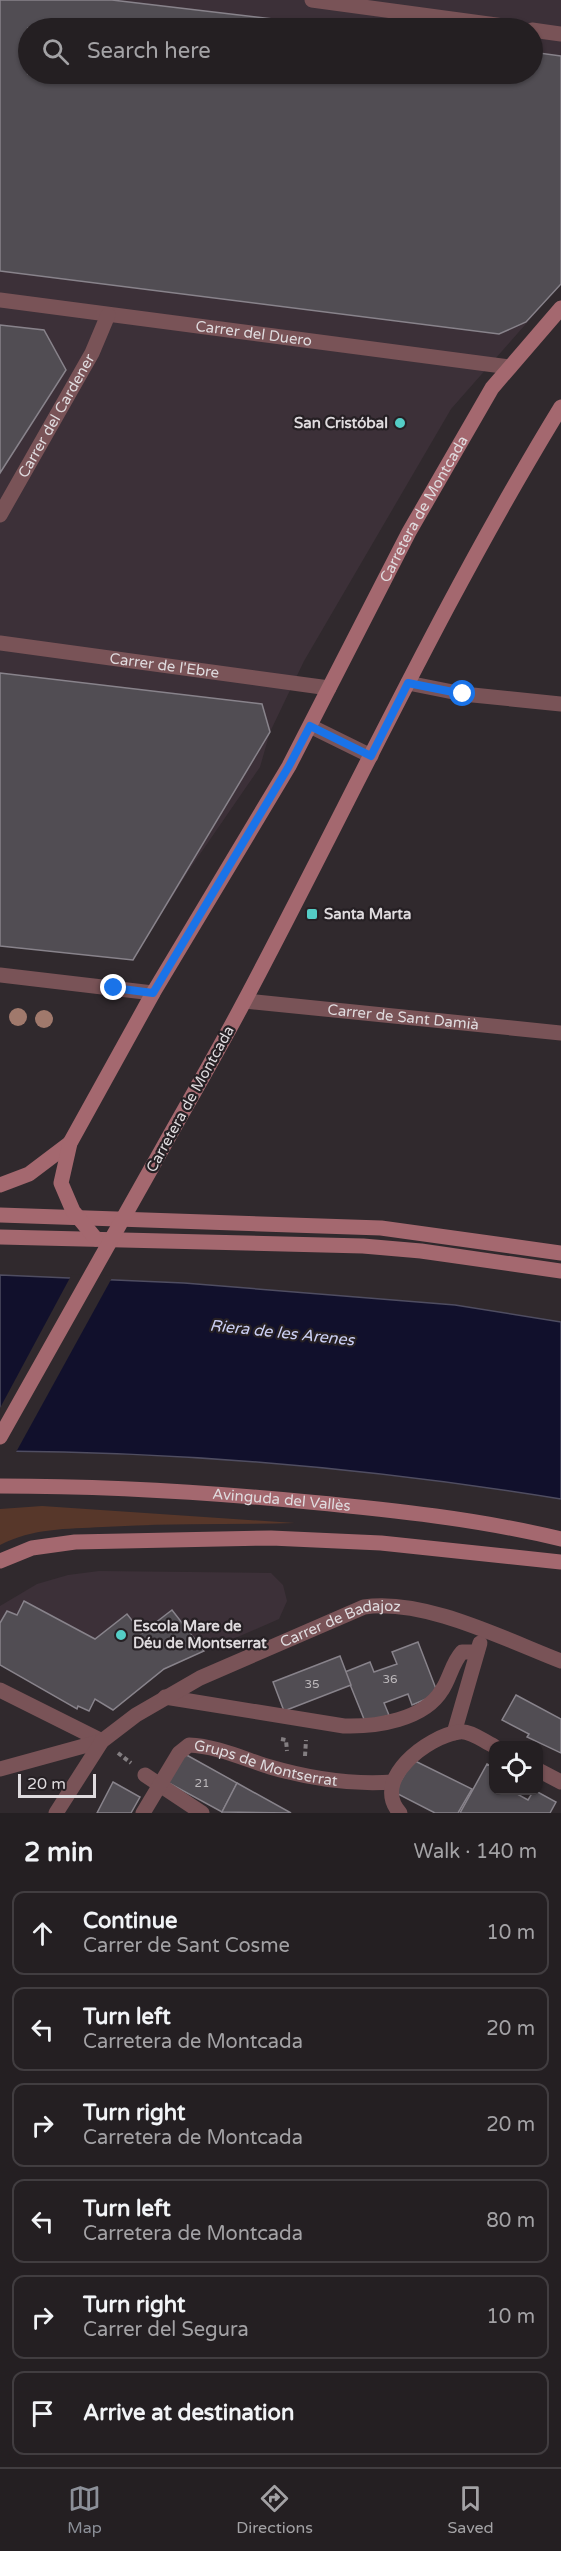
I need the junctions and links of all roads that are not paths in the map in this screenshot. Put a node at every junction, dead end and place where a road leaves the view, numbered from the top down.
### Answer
1 (312, 0) edge
2 (444, 18) edge
3 (543, 32) edge
4 (561, 34) edge
5 (0, 300) edge
6 (561, 309) edge
7 (108, 315) junction
8 (510, 368) junction
9 (561, 407) edge
10 (0, 514) edge
11 (0, 643) edge
12 (408, 683) junction
13 (329, 688) junction
14 (561, 704) edge
15 (310, 726) junction
16 (371, 756) junction
17 (0, 975) edge
18 (153, 993) junction
19 (245, 1001) junction
20 (561, 1033) edge
21 (70, 1143) junction
22 (0, 1185) edge
23 (0, 1215) edge
24 (78, 1219) junction
25 (0, 1237) edge
26 (96, 1239) junction
27 (561, 1252) edge
28 (561, 1271) edge
29 (0, 1437) edge
30 (0, 1486) edge
31 (561, 1539) edge
32 (0, 1561) edge
33 (561, 1562) edge
34 (483, 1631) junction
35 (477, 1652) junction
36 (561, 1661) edge
37 (0, 1690) edge
38 (165, 1697) junction
39 (454, 1733) junction
40 (102, 1741) junction
41 (489, 1743) edge
42 (0, 1769) edge
43 (543, 1773) edge
44 (152, 1780) junction
45 (393, 1782) junction
46 (561, 1782) edge
47 (56, 1813) edge
48 (143, 1813) edge
49 (202, 1813) edge
50 (400, 1813) edge

1 - 2 street
3 - 4 street
5 - 7 street, Carrer del Duero
6 - 8 main road, Carretera de Montcada
7 - 8 street, Carrer del Duero
7 - 10 street, Carrer del Cardener
8 - 13 main road, Carretera de Montcada
9 - 12 main road, Carretera de Montcada
11 - 13 street, Carrer de l'Ebre
12 - 14 street
12 - 16 main road, Carretera de Montcada
13 - 15 main road, Carretera de Montcada
15 - 16 street
15 - 18 main road, Carretera de Montcada
16 - 19 main road, Carretera de Montcada
17 - 18 street
18 - 21 main road, Carretera de Montcada
19 - 20 street, Carrer de Sant Damià
19 - 29 main road, Carretera de Montcada, bridge
21 - 22 main road
21 - 24 main road
23 - 24 main road
24 - 26 main road
24 - 27 main road
25 - 26 main road
26 - 28 main road
30 - 31 main road, Avinguda del Vallès
32 - 33 main road
34 - 35 street
34 - 36 street, Carrer de Badajoz
34 - 38 street, Carrer de Badajoz
35 - 38 street
35 - 39 street
37 - 40 street
38 - 40 street, Carrer de Badajoz
39 - 41 street
39 - 45 street
40 - 42 street
40 - 47 street, Carrer de Badajoz
43 - 46 street
44 - 45 street, Grups de Montserrat
44 - 48 street, Grups de Montserrat
44 - 49 street
45 - 50 street

